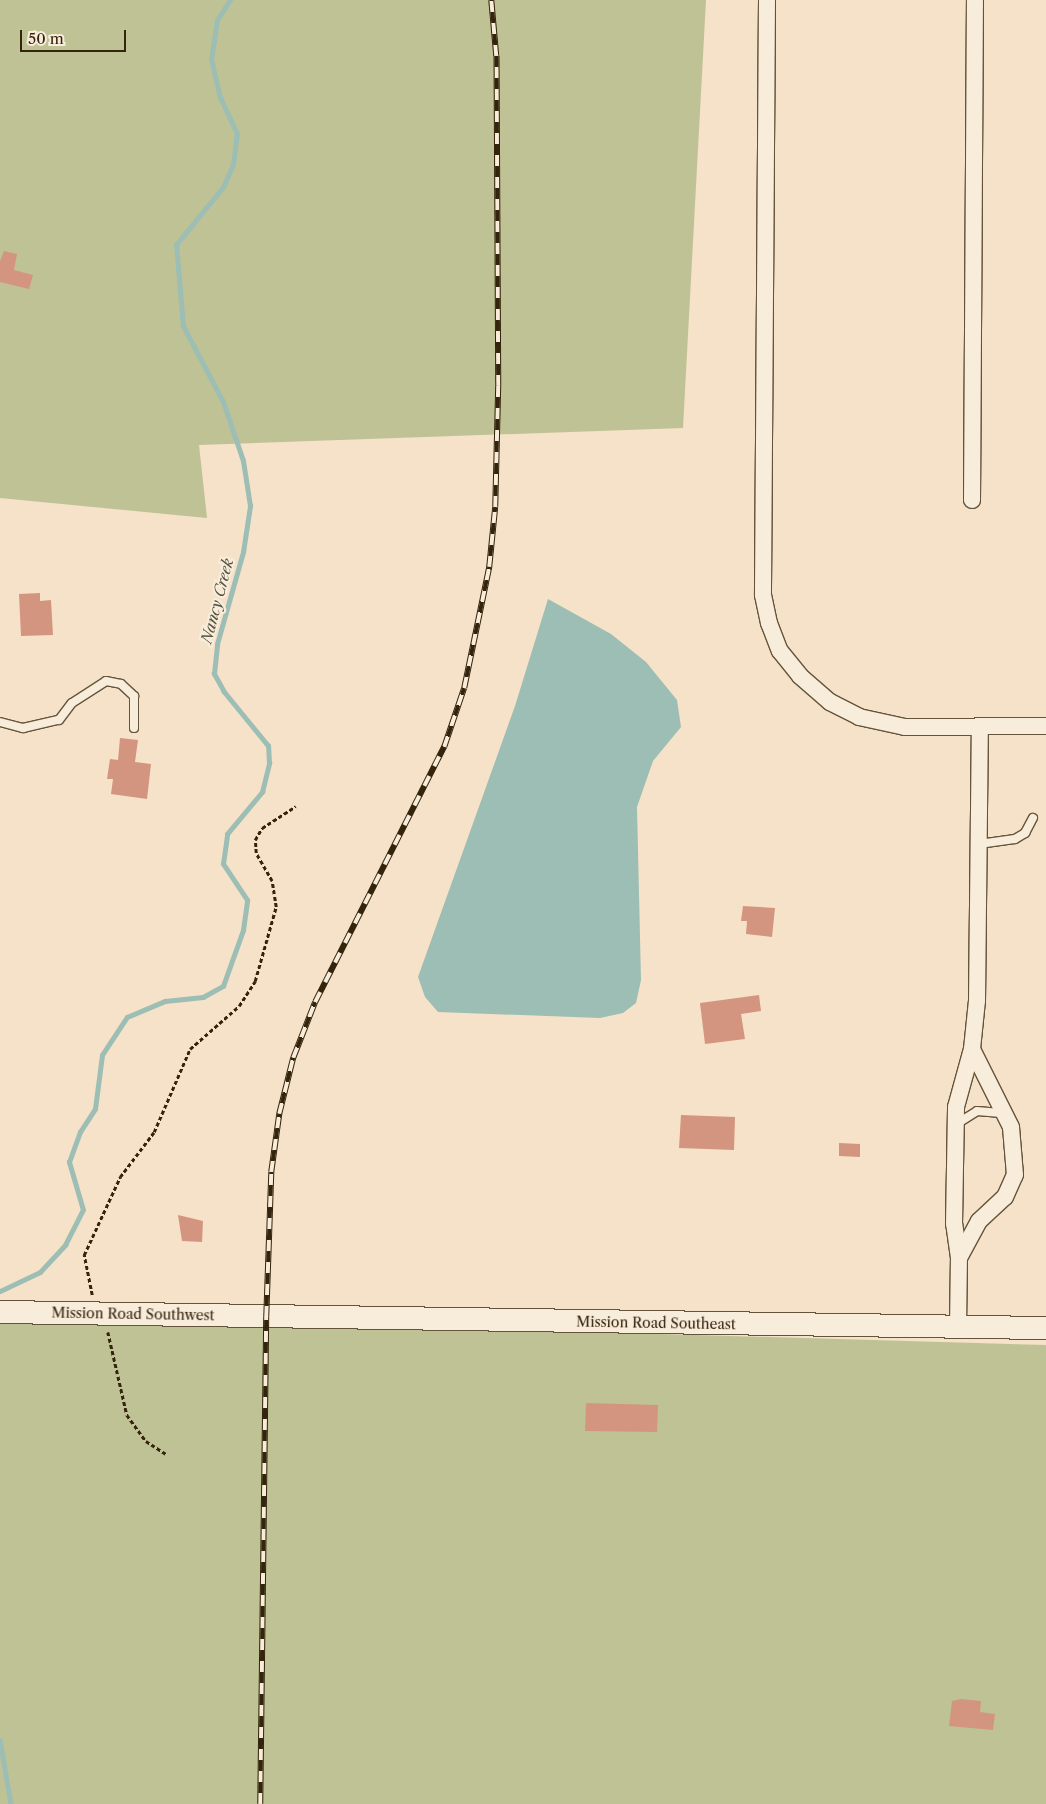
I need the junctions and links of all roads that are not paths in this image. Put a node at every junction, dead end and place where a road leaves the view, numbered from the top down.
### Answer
1 (767, 0) edge
2 (975, 0) edge
3 (972, 500) dead end
4 (0, 722) edge
5 (1046, 726) edge
6 (980, 727) junction
7 (134, 728) dead end
8 (1033, 818) dead end
9 (979, 844) junction
10 (972, 1049) junction
11 (1006, 1114) junction
12 (956, 1125) junction
13 (959, 1258) junction
14 (0, 1312) edge
15 (266, 1317) joint
16 (958, 1327) junction
17 (1046, 1328) edge

1 - 6 street
2 - 3 street
4 - 7 lane
5 - 6 street
6 - 9 street
8 - 9 lane
9 - 10 street
10 - 11 street
10 - 12 street
11 - 12 lane
11 - 13 street
12 - 13 street
13 - 16 street
14 - 15 main road, Mission Road Southwest
15 - 16 main road, Mission Road Southeast
16 - 17 main road, Mission Road Southeast

